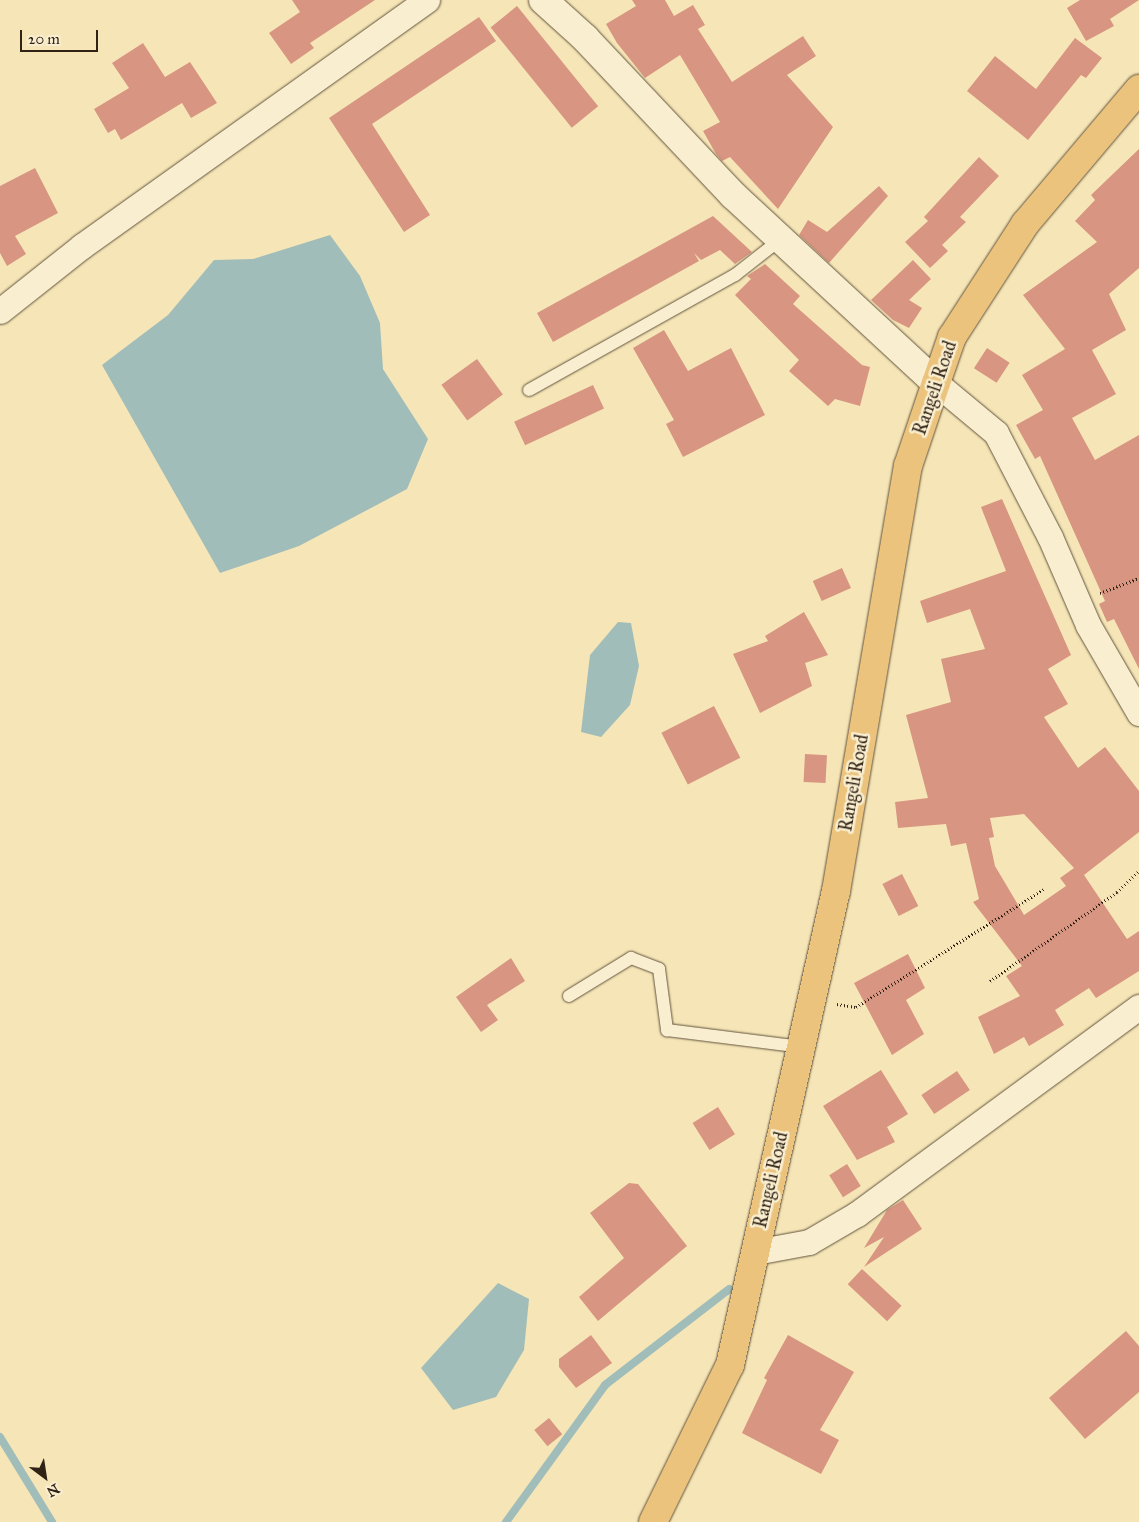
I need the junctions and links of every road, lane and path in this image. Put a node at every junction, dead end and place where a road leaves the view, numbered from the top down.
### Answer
1 (428, 0) edge
2 (543, 0) edge
3 (1139, 89) edge
4 (781, 239) junction
5 (0, 311) edge
6 (936, 383) junction
7 (529, 390) dead end
8 (1139, 578) edge
9 (1078, 602) junction
10 (1139, 713) edge
11 (1139, 871) edge
12 (1044, 888) dead end
13 (990, 982) dead end
14 (569, 996) dead end
15 (811, 1000) junction
16 (1139, 1008) edge
17 (801, 1047) junction
18 (755, 1252) junction
19 (653, 1522) edge

1 - 5 street
2 - 4 street
3 - 6 main road, Rangeli Road
4 - 6 street
4 - 7 lane
6 - 9 street
6 - 15 main road, Rangeli Road
8 - 9 path
9 - 10 street
11 - 13 path
12 - 15 path
14 - 17 lane
15 - 17 main road, Rangeli Road
16 - 18 street
17 - 18 main road, Rangeli Road
18 - 19 main road, Rangeli Road

